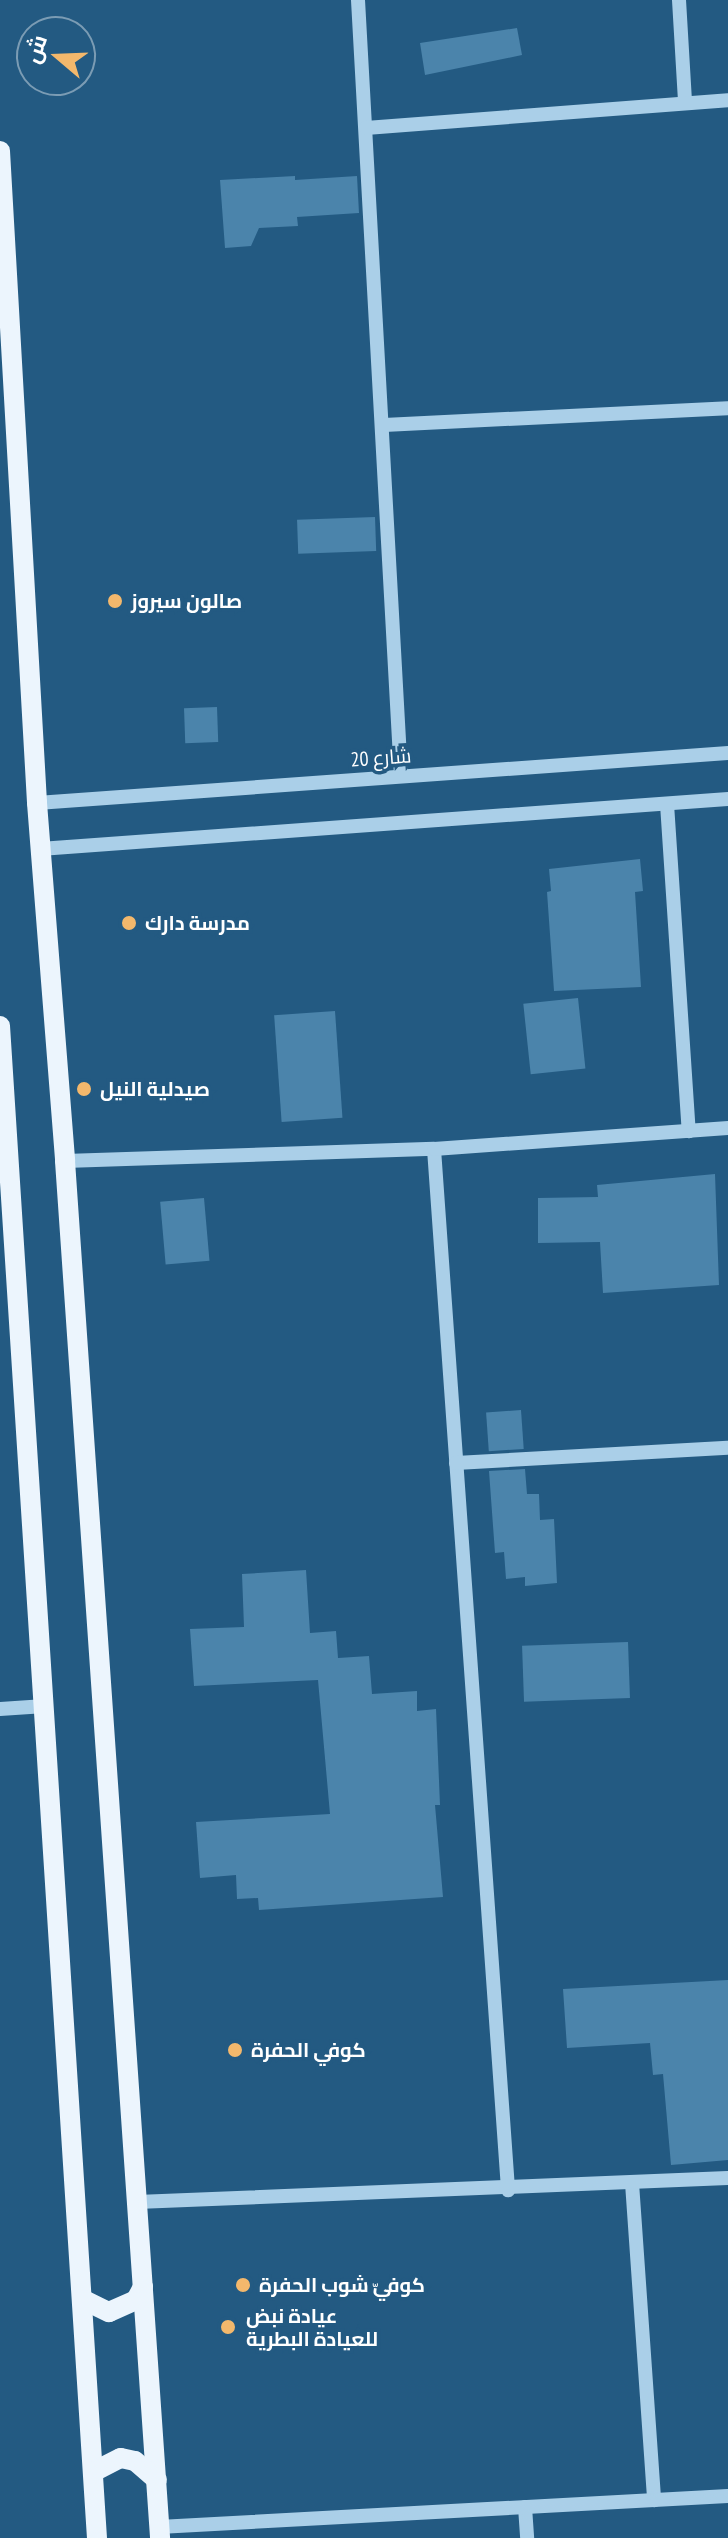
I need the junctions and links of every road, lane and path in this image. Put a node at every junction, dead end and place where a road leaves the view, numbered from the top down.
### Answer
1 (358, 0) edge
2 (679, 0) edge
3 (728, 100) edge
4 (685, 101) junction
5 (366, 128) junction
6 (0, 151) edge
7 (728, 408) edge
8 (384, 425) junction
9 (728, 753) edge
10 (401, 776) junction
11 (728, 799) edge
12 (37, 803) junction
13 (667, 804) junction
14 (40, 849) junction
15 (0, 1026) edge
16 (728, 1128) edge
17 (689, 1131) junction
18 (434, 1149) junction
19 (65, 1161) junction
20 (728, 1448) edge
21 (456, 1463) junction
22 (45, 1706) junction
23 (0, 1709) edge
24 (728, 2178) edge
25 (632, 2183) junction
26 (508, 2190) junction
27 (137, 2202) junction
28 (143, 2287) junction
29 (82, 2299) junction
30 (93, 2472) junction
31 (157, 2480) junction
32 (728, 2496) edge
33 (654, 2500) junction
34 (525, 2507) junction
35 (160, 2532) edge
36 (97, 2538) edge
37 (527, 2538) edge

1 - 5 street
2 - 4 street
3 - 4 street
4 - 5 street
5 - 8 street
6 - 12 main road
7 - 8 street
8 - 10 street
9 - 10 street, شارع 20
10 - 12 street, شارع 20
11 - 13 street
12 - 14 main road
13 - 14 street
13 - 17 street
14 - 19 main road
15 - 22 main road
16 - 17 street
17 - 18 street
18 - 19 street
18 - 21 street
19 - 27 main road
20 - 21 street
21 - 26 street
22 - 23 street
22 - 29 main road
24 - 25 street
25 - 26 street
25 - 33 street
26 - 27 street
27 - 28 main road
28 - 29 main road
28 - 31 main road
29 - 30 main road
30 - 31 main road
30 - 36 main road
31 - 35 main road
32 - 33 street
33 - 34 street
34 - 35 street
34 - 37 street

